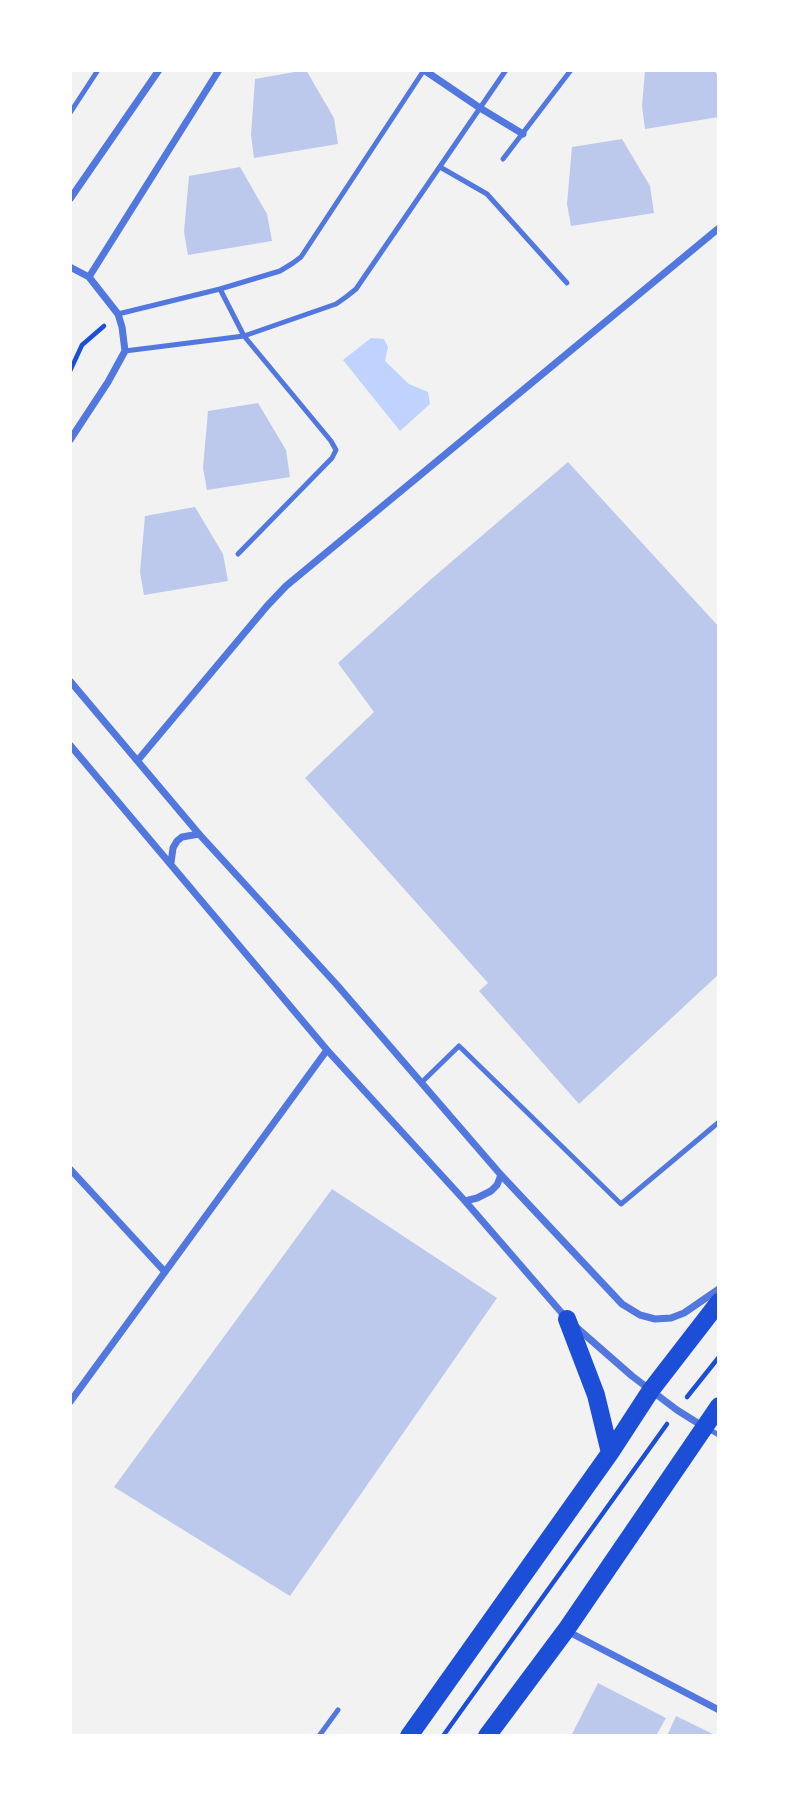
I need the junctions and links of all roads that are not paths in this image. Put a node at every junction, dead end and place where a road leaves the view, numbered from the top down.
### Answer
1 (98, 70) edge
2 (159, 70) edge
3 (219, 70) edge
4 (424, 70) edge
5 (506, 70) edge
6 (571, 70) edge
7 (480, 108) junction
8 (70, 113) edge
9 (523, 134) junction
10 (503, 159) dead end
11 (440, 167) junction
12 (70, 199) edge
13 (719, 228) edge
14 (70, 267) edge
15 (89, 277) junction
16 (568, 283) dead end
17 (220, 289) junction
18 (118, 314) junction
19 (244, 336) junction
20 (125, 351) junction
21 (70, 440) edge
22 (238, 555) dead end
23 (70, 681) edge
24 (70, 745) edge
25 (138, 760) junction
26 (199, 834) junction
27 (171, 863) junction
28 (327, 1050) junction
29 (421, 1083) junction
30 (719, 1122) edge
31 (70, 1168) edge
32 (501, 1175) junction
33 (465, 1201) junction
34 (165, 1272) junction
35 (719, 1289) edge
36 (719, 1302) edge
37 (567, 1319) junction
38 (651, 1390) junction
39 (70, 1402) edge
40 (719, 1406) edge
41 (712, 1431) edge
42 (610, 1453) junction
43 (566, 1630) junction
44 (338, 1710) dead end
45 (719, 1710) edge
46 (319, 1736) edge
47 (409, 1736) edge
48 (487, 1736) edge

1 - 8 lane
2 - 12 street
3 - 15 street
4 - 7 street
4 - 17 lane
5 - 7 lane
6 - 9 lane
7 - 9 street
7 - 11 lane
9 - 10 lane
11 - 16 lane
11 - 19 lane
13 - 25 street
14 - 15 street
15 - 18 street
17 - 18 lane
17 - 19 lane
18 - 20 street
19 - 20 lane
19 - 22 lane
20 - 21 street
23 - 25 street
24 - 27 street
25 - 26 street
26 - 27 street
26 - 29 street
27 - 28 street
28 - 33 street
28 - 34 street
29 - 30 lane
29 - 32 street
31 - 34 street
32 - 33 street
32 - 35 street
33 - 37 street
34 - 39 street
36 - 38 main road
37 - 38 street
37 - 42 main road
38 - 41 street
38 - 42 main road
40 - 41 main road
41 - 43 main road
42 - 47 main road
43 - 45 street
43 - 48 main road
44 - 46 lane

